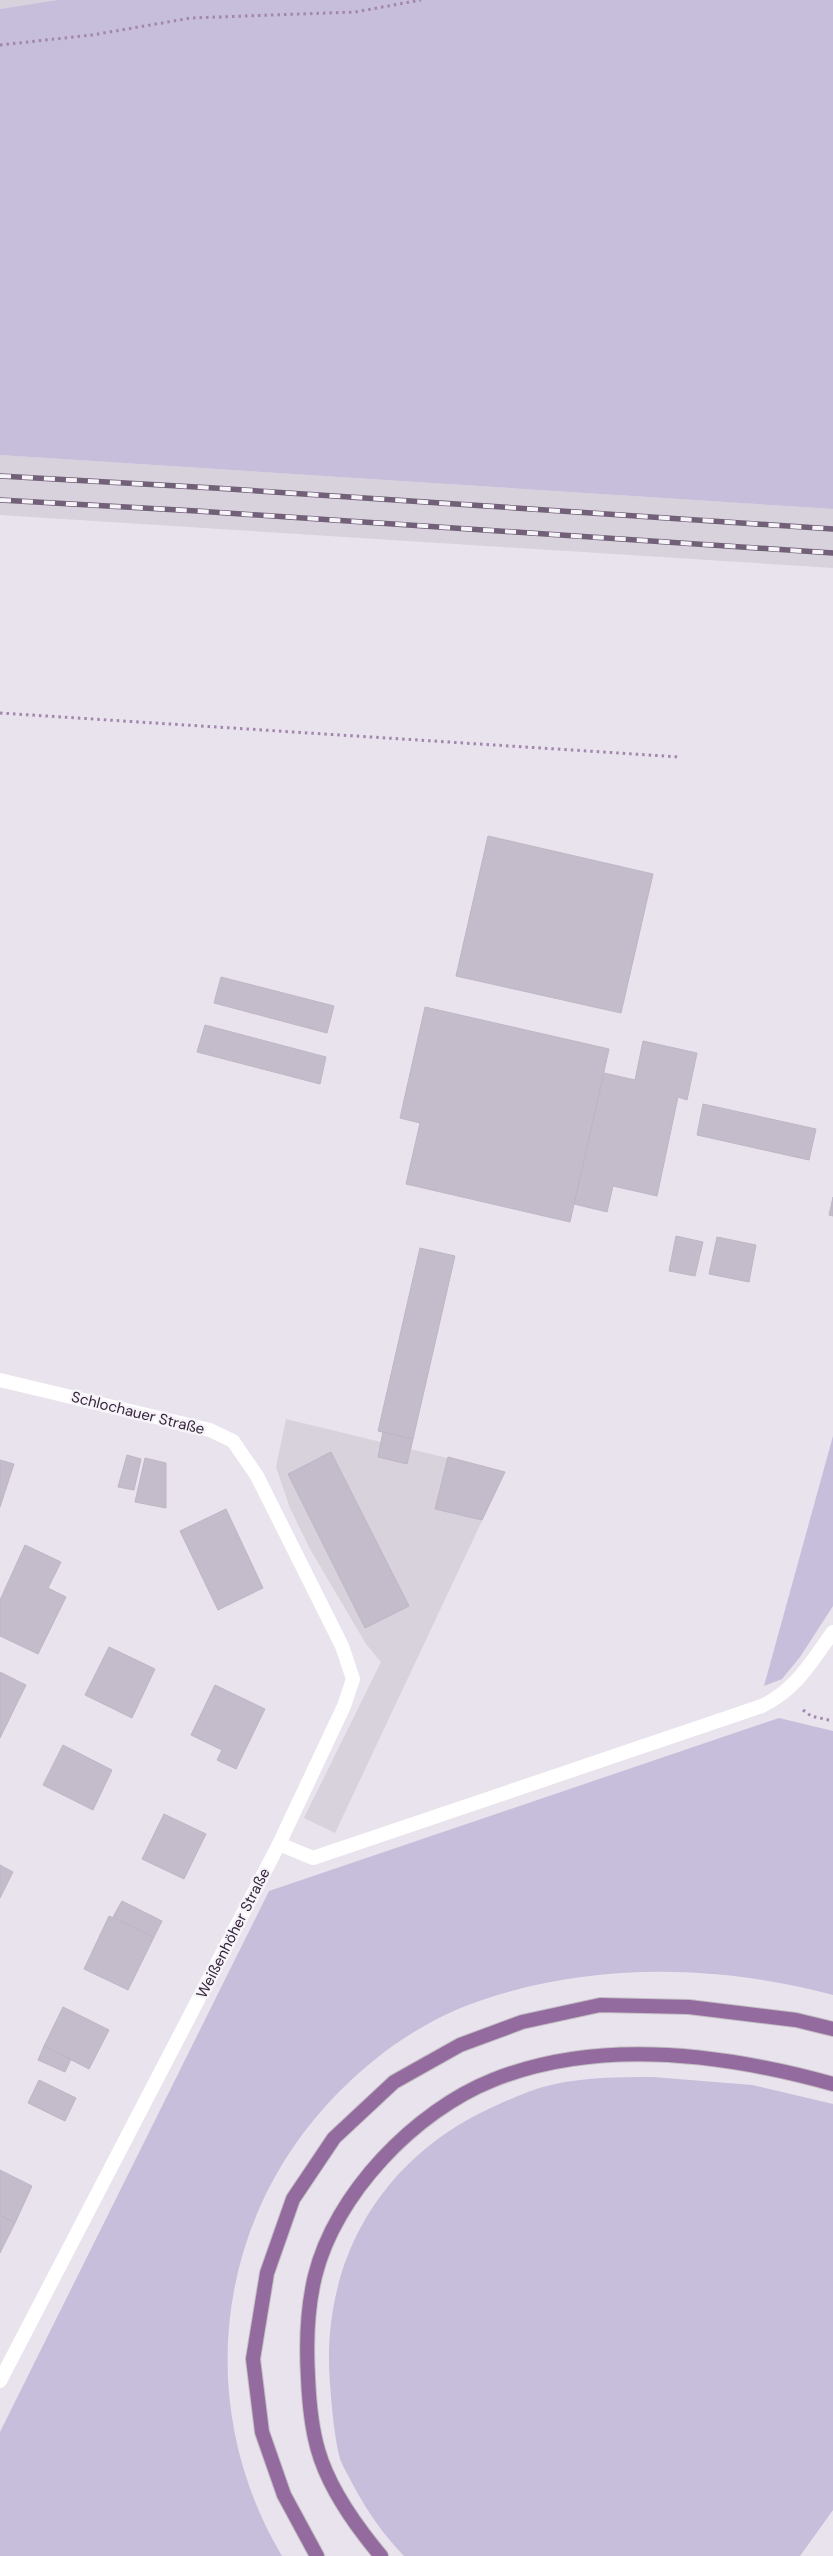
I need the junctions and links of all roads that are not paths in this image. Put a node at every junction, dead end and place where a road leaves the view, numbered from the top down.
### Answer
1 (0, 1380) edge
2 (258, 1476) joint
3 (833, 1632) edge
4 (278, 1844) junction
5 (833, 2029) edge
6 (833, 2084) edge
7 (0, 2382) edge
8 (317, 2556) edge
9 (381, 2556) edge

1 - 2 street, Schlochauer Straße
2 - 4 street, Weißenhöher Straße
3 - 4 street
4 - 7 street, Weißenhöher Straße
5 - 8 main road
6 - 9 main road

